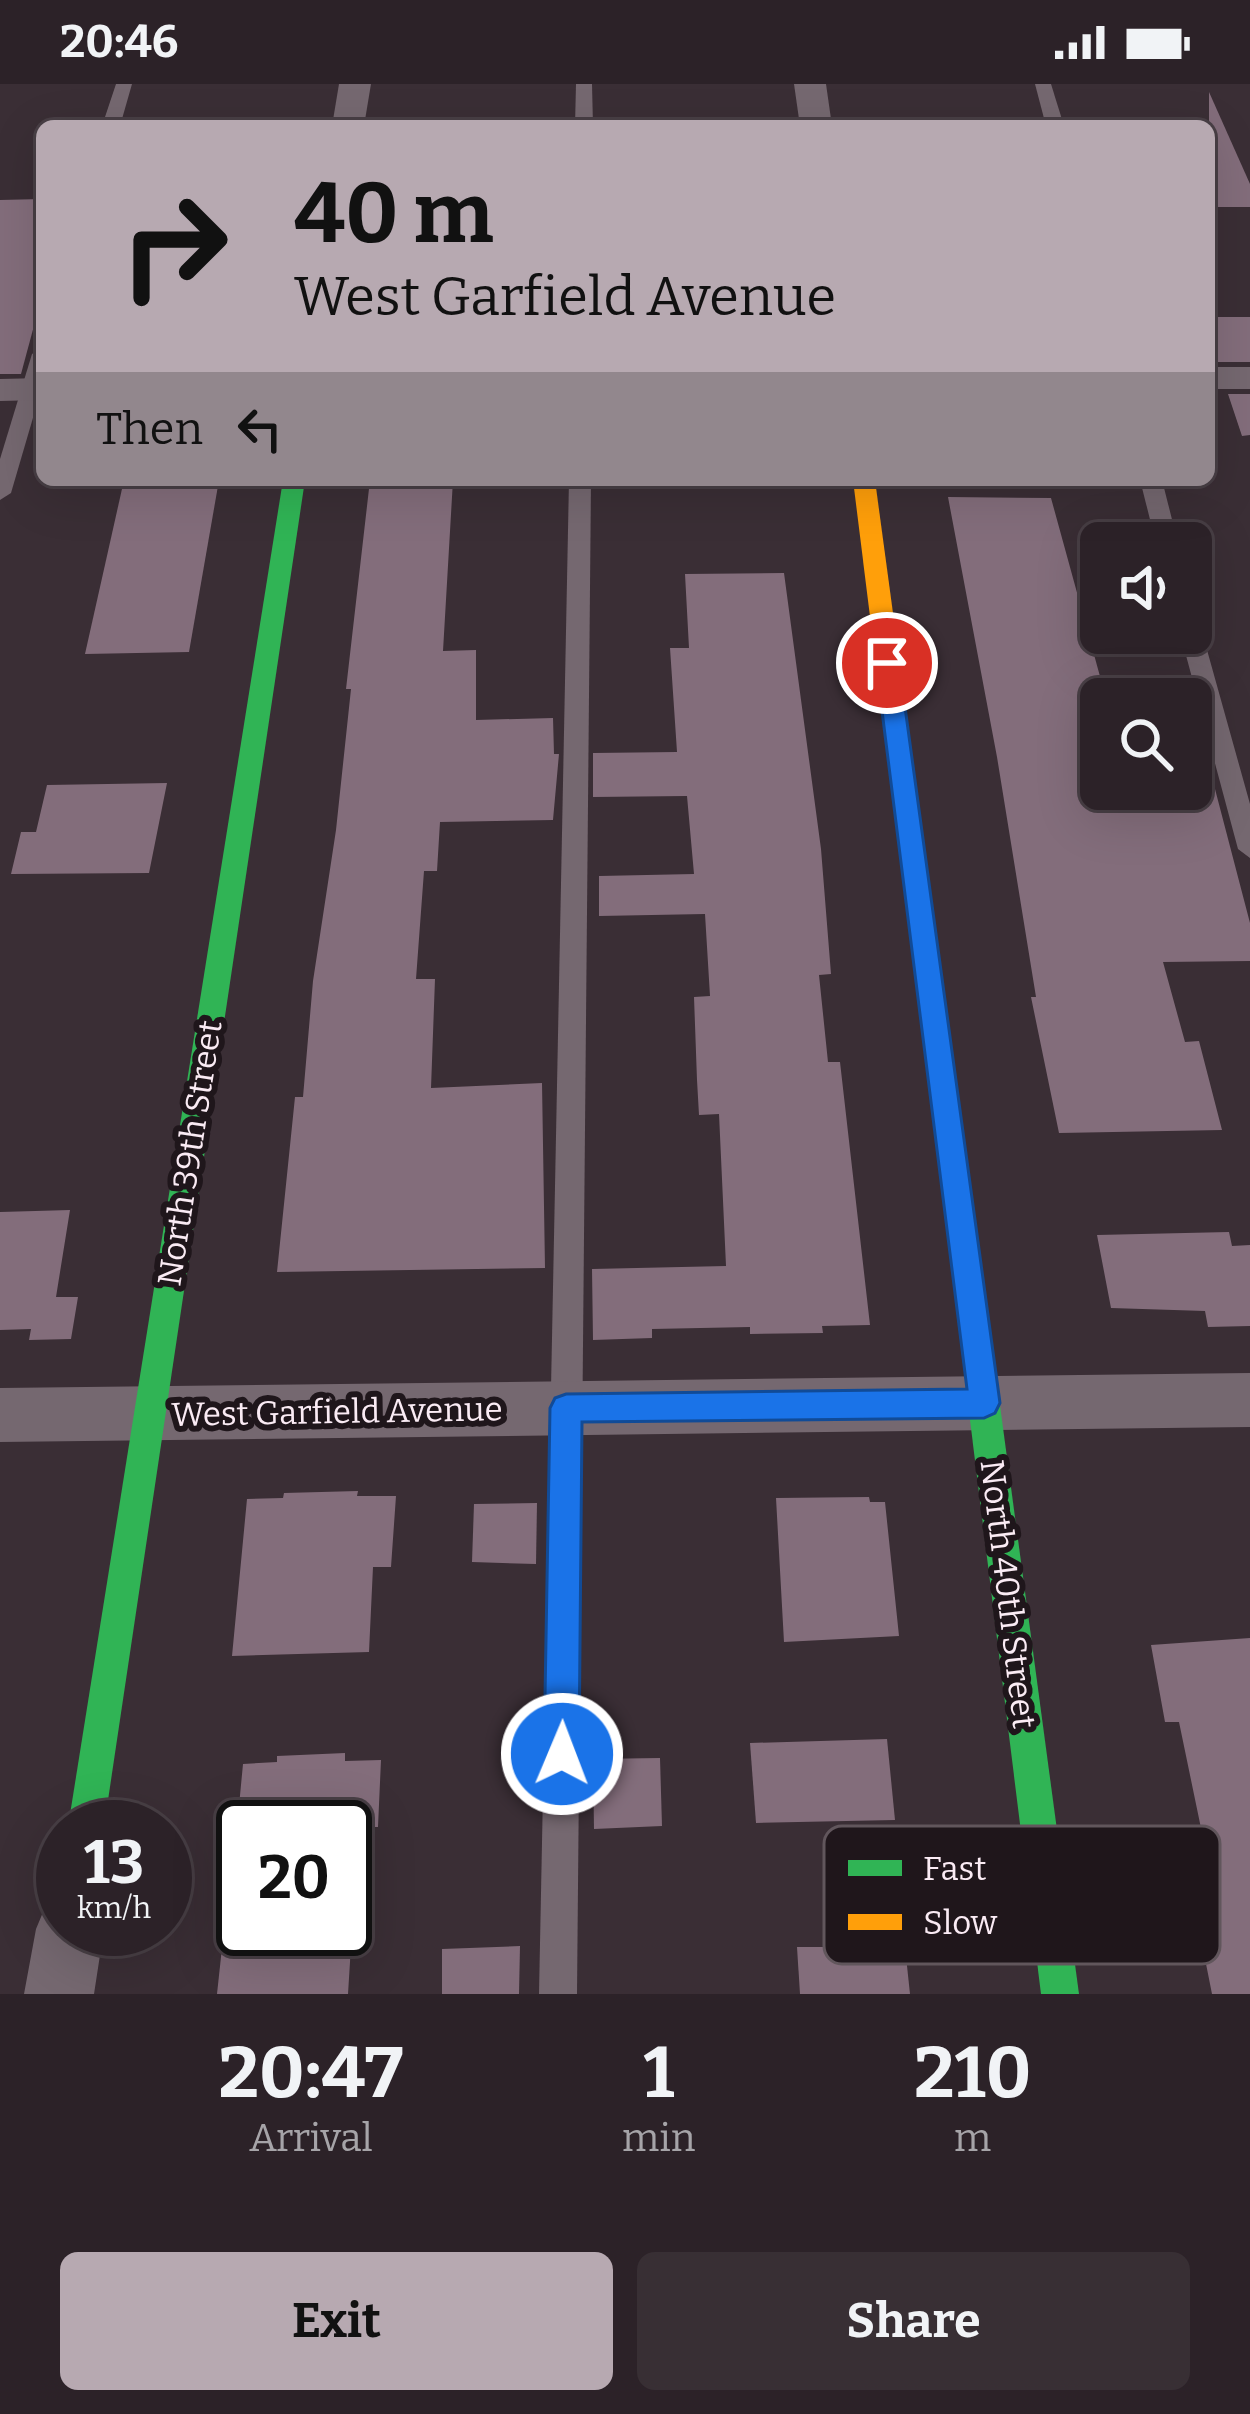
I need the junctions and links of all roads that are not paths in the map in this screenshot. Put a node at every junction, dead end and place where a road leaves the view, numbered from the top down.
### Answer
1 (124, 84) edge
2 (355, 84) edge
3 (584, 84) edge
4 (810, 84) edge
5 (1043, 84) edge
6 (113, 120) edge
7 (349, 120) edge
8 (584, 120) edge
9 (815, 120) edge
10 (1052, 120) edge
11 (1215, 378) edge
12 (1250, 378) edge
13 (29, 381) edge
14 (293, 486) edge
15 (580, 486) edge
16 (864, 486) edge
17 (1153, 486) edge
18 (0, 493) edge
19 (1162, 522) edge
20 (1197, 654) edge
21 (1250, 849) edge
22 (1250, 1400) edge
23 (984, 1403) junction
24 (566, 1408) junction
25 (150, 1413) junction
26 (0, 1415) edge
27 (90, 1800) edge
28 (1038, 1826) edge
29 (65, 1956) edge
30 (1056, 1964) edge
31 (59, 1994) edge
32 (558, 1994) edge
33 (1060, 1994) edge

1 - 6 lane
2 - 7 street
3 - 8 lane
4 - 9 street
5 - 10 lane
11 - 12 street
13 - 18 lane
14 - 25 street, North 39th Street
15 - 24 lane
16 - 23 street, North 40th Street
17 - 19 lane
20 - 21 lane
22 - 23 street, West Garfield Avenue
23 - 24 street, West Garfield Avenue
23 - 28 street, North 40th Street
24 - 25 street, West Garfield Avenue
24 - 32 lane
25 - 26 street, West Garfield Avenue
25 - 27 street, North 39th Street
29 - 31 street
30 - 33 street, North 40th Street

